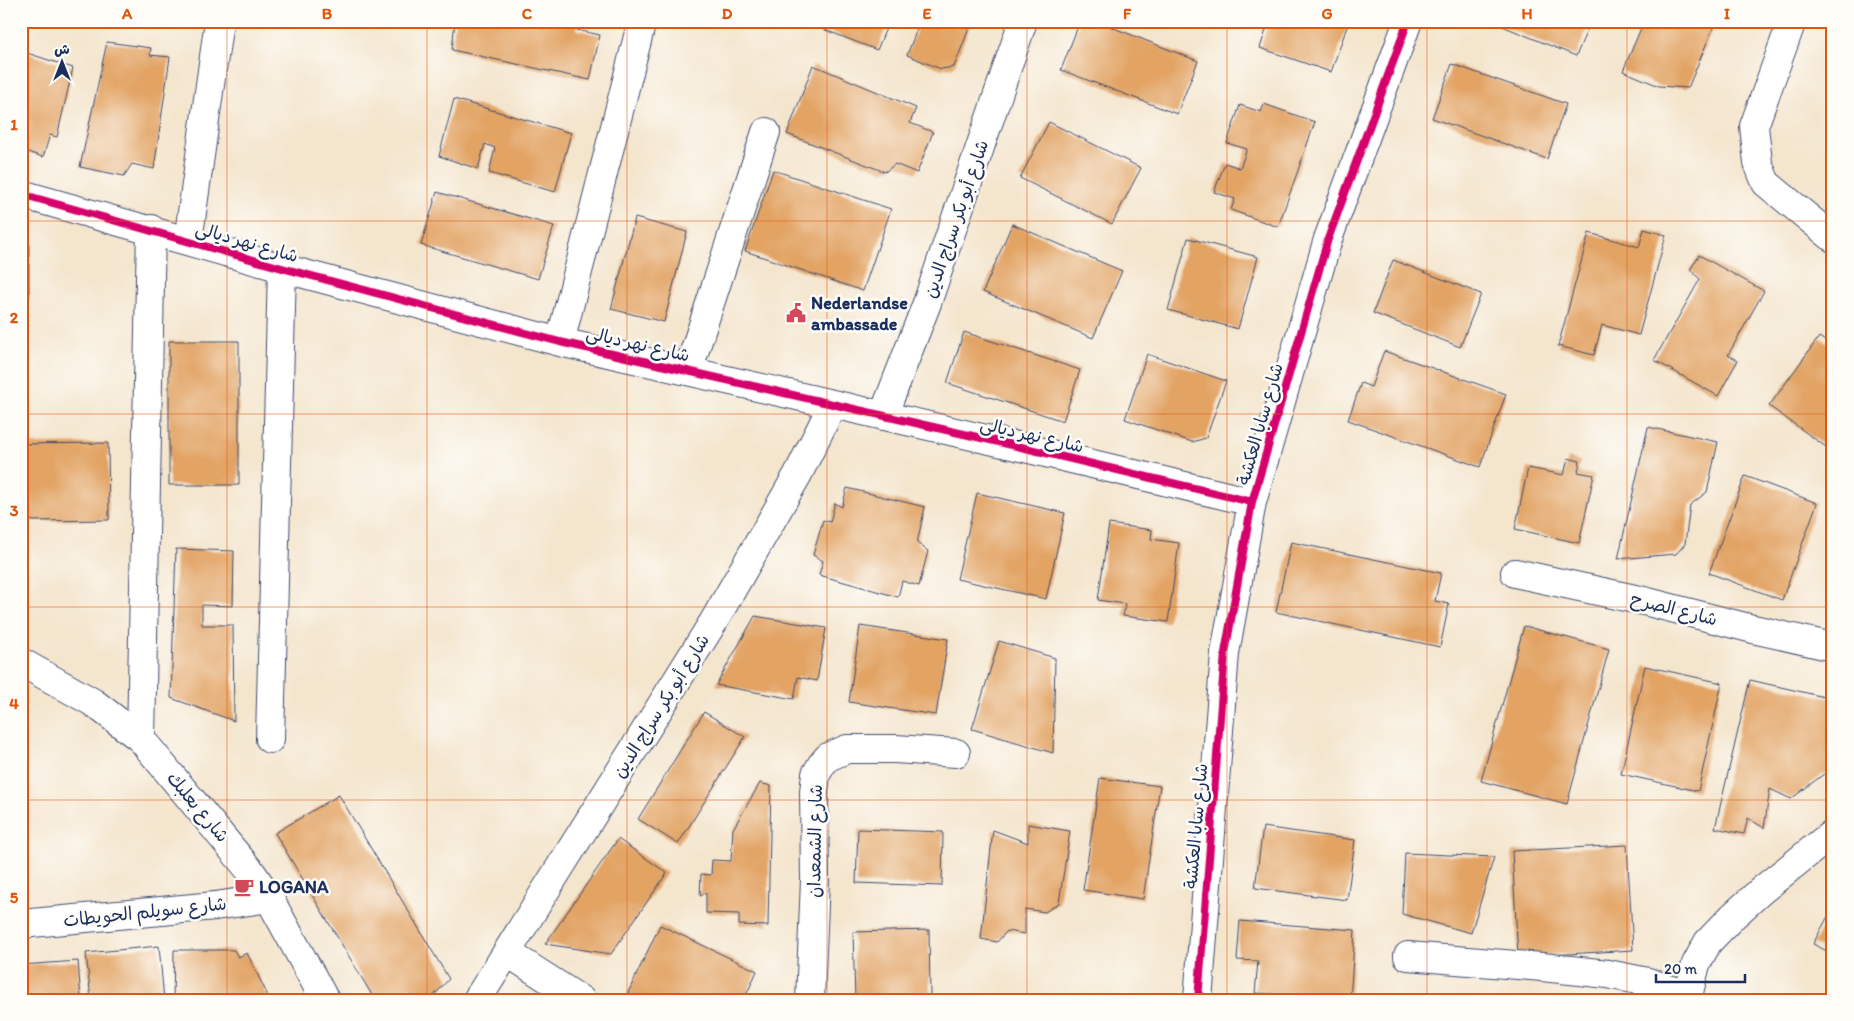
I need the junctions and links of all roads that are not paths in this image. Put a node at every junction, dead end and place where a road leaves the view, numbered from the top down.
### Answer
1 (219, 21) edge
2 (642, 21) edge
3 (1023, 21) edge
4 (1408, 21) edge
5 (1792, 21) edge
6 (766, 132) dead end
7 (21, 194) edge
8 (151, 229) junction
9 (1833, 238) edge
10 (188, 241) junction
11 (282, 268) junction
12 (560, 342) junction
13 (688, 371) junction
14 (833, 404) junction
15 (883, 416) junction
16 (1252, 502) junction
17 (1515, 573) dead end
18 (1833, 647) edge
19 (21, 662) edge
20 (141, 739) junction
21 (270, 739) dead end
22 (956, 753) dead end
23 (1833, 834) edge
24 (269, 898) junction
25 (21, 924) edge
26 (508, 953) junction
27 (1408, 956) dead end
28 (1688, 997) edge
29 (325, 1000) edge
30 (477, 1000) edge
31 (580, 1000) edge
32 (810, 1000) edge
33 (1198, 1000) edge

1 - 10 street, شارع نهر ديالى
2 - 12 street
3 - 15 street, شارع أبو بكر سراج الدين
4 - 16 street, شارع سابا العكشة
5 - 9 street
6 - 13 street
7 - 8 street, شارع نهر ديالى
8 - 10 street, شارع نهر ديالى
8 - 20 street
10 - 11 street, شارع نهر ديالى
11 - 12 street, شارع نهر ديالى
11 - 21 street
12 - 13 street, شارع نهر ديالى
13 - 14 street, شارع نهر ديالى
14 - 15 street, شارع نهر ديالى
14 - 26 street, شارع أبو بكر سراج الدين
15 - 16 street, شارع نهر ديالى
16 - 33 street, شارع سابا العكشة
17 - 18 street, شارع الصرح
19 - 20 street, شارع بعلبك
20 - 24 street, شارع بعلبك
22 - 32 street, شارع الشمعدان
23 - 28 street
24 - 25 street, شارع سويلم الحويطات
24 - 29 street, شارع بعلبك
26 - 30 street, شارع أبو بكر سراج الدين
26 - 31 street
27 - 28 street

